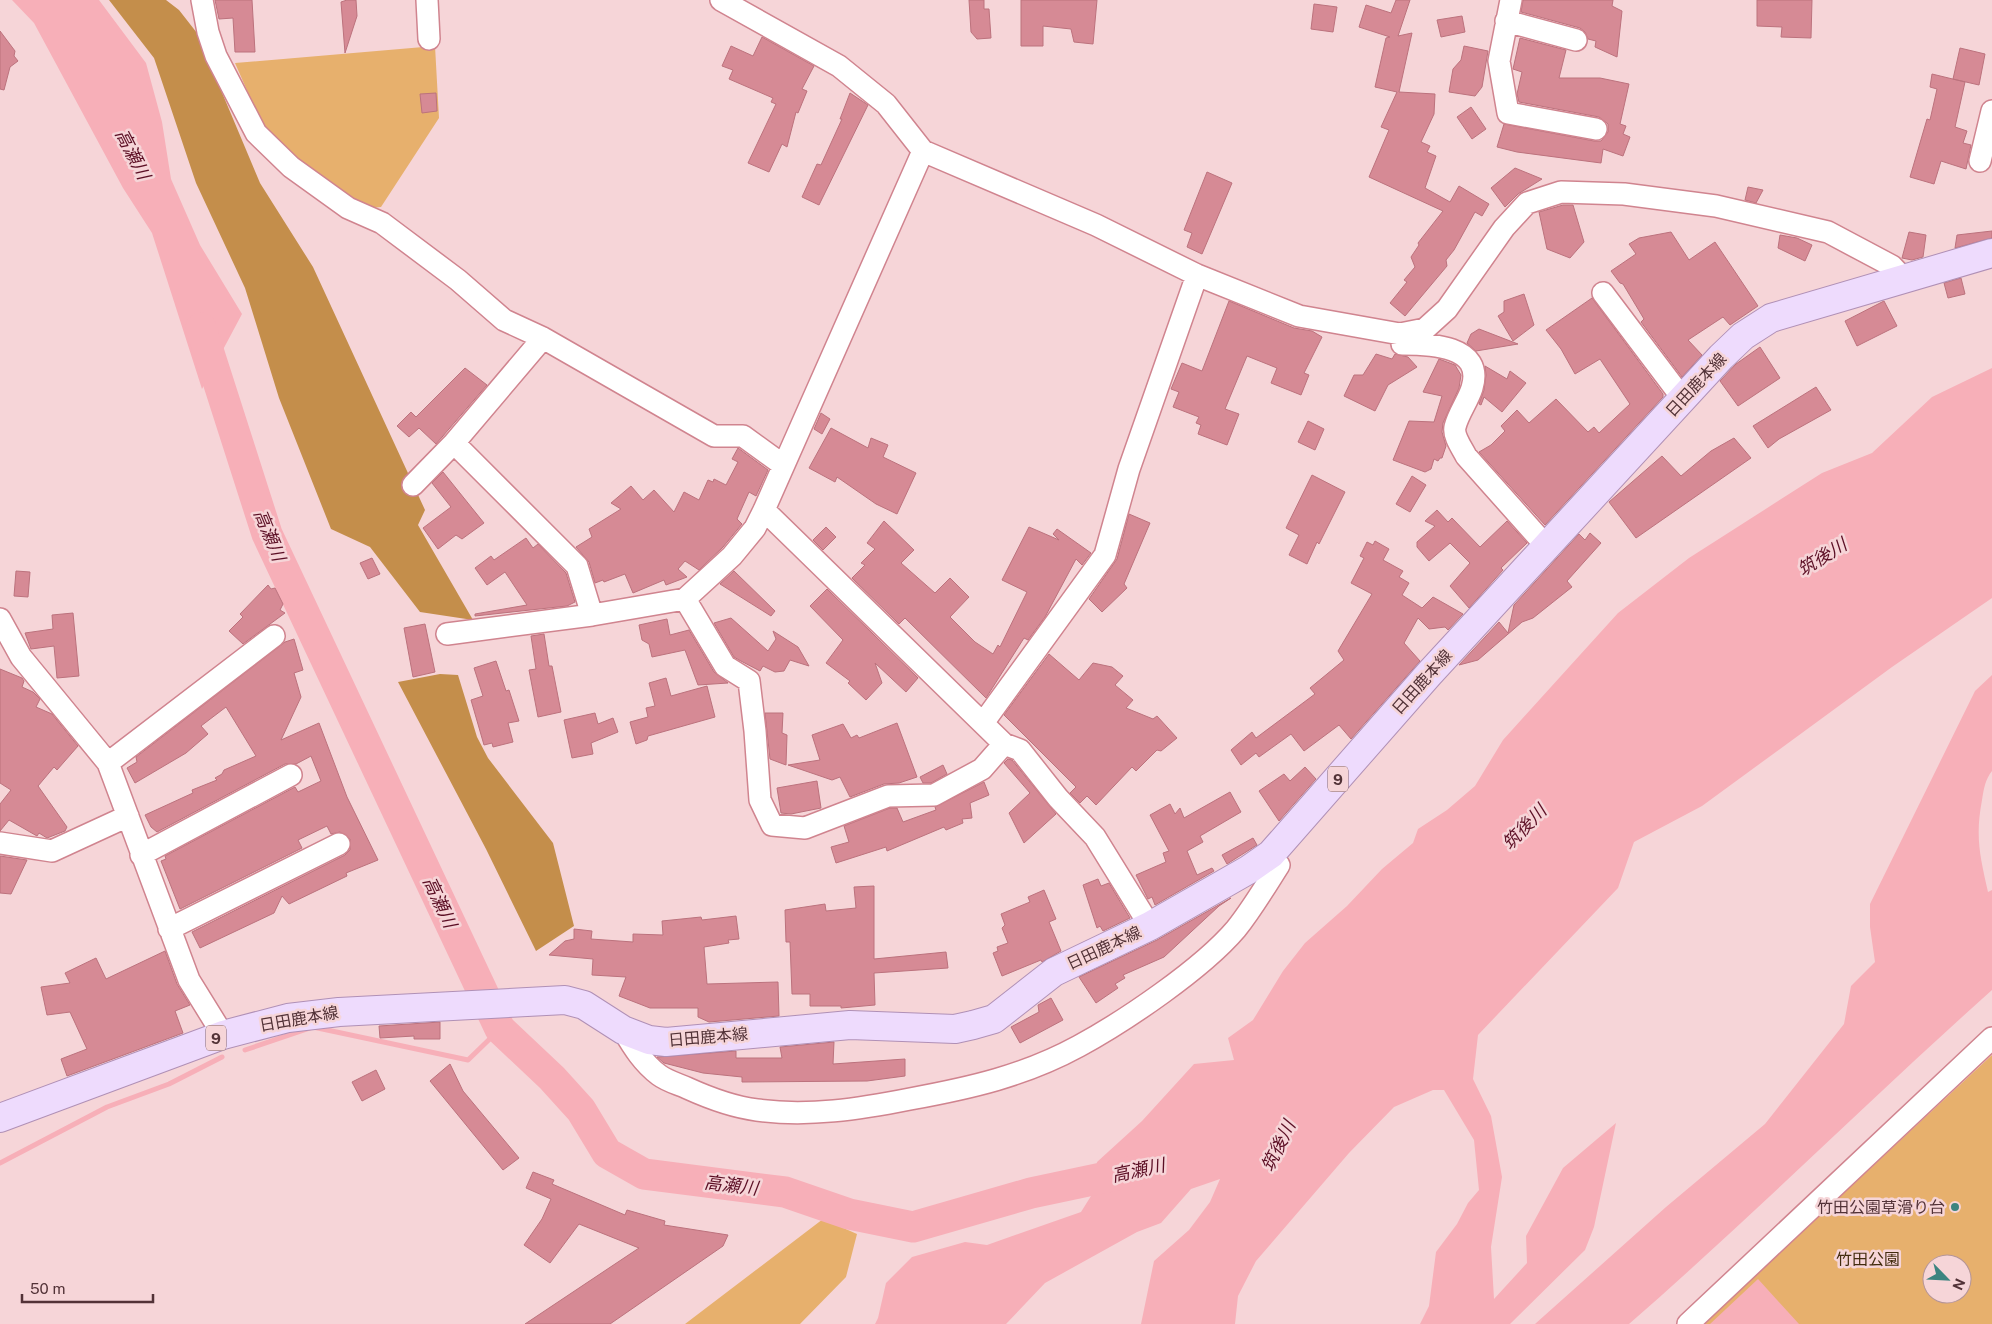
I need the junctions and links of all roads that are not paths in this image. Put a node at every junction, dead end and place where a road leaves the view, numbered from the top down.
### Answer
1 (202, 0) edge
2 (427, 0) edge
3 (721, 0) edge
4 (1511, 0) edge
5 (1506, 21) junction
6 (429, 39) dead end
7 (1576, 40) dead end
8 (1992, 111) edge
9 (1596, 129) dead end
10 (923, 151) junction
11 (1980, 161) dead end
12 (1992, 253) edge
13 (1197, 275) junction
14 (1904, 279) junction
15 (1603, 293) dead end
16 (1322, 320) junction
17 (543, 338) junction
18 (1683, 398) junction
19 (454, 443) junction
20 (783, 465) junction
21 (413, 485) dead end
22 (764, 510) junction
23 (1547, 548) junction
24 (685, 599) junction
25 (592, 615) junction
26 (0, 619) edge
27 (447, 634) dead end
28 (274, 636) dead end
29 (983, 722) junction
30 (1004, 744) junction
31 (108, 763) junction
32 (291, 775) dead end
33 (128, 816) junction
34 (0, 843) edge
35 (338, 844) dead end
36 (141, 855) junction
37 (1279, 865) dead end
38 (1150, 926) junction
39 (169, 928) junction
40 (623, 1030) junction
41 (223, 1035) junction
42 (1992, 1038) edge
43 (0, 1118) edge
44 (1688, 1324) edge

1 - 17 street
2 - 6 street
3 - 10 street
4 - 5 street
5 - 7 street
5 - 9 street
8 - 11 street
10 - 13 street
10 - 20 street
12 - 14 main road, 日田鹿本線 / 9
13 - 16 street
13 - 29 street
14 - 16 street
14 - 18 main road, 日田鹿本線 / 9
15 - 18 street
16 - 23 street
17 - 19 street
17 - 20 street
18 - 23 main road, 日田鹿本線 / 9
19 - 21 street
19 - 25 street
20 - 22 street
22 - 24 street
22 - 29 street
23 - 38 main road, 日田鹿本線 / 9
24 - 25 street
24 - 30 street
25 - 27 street
26 - 31 street
28 - 31 street
29 - 30 street
30 - 38 street
31 - 33 street
32 - 36 street
33 - 34 street
33 - 36 street
35 - 39 street
36 - 39 street
37 - 40 street
38 - 40 main road, 日田鹿本線 / 9
39 - 41 street
40 - 41 main road, 日田鹿本線 / 9
41 - 43 main road, 日田鹿本線 / 9
42 - 44 street

